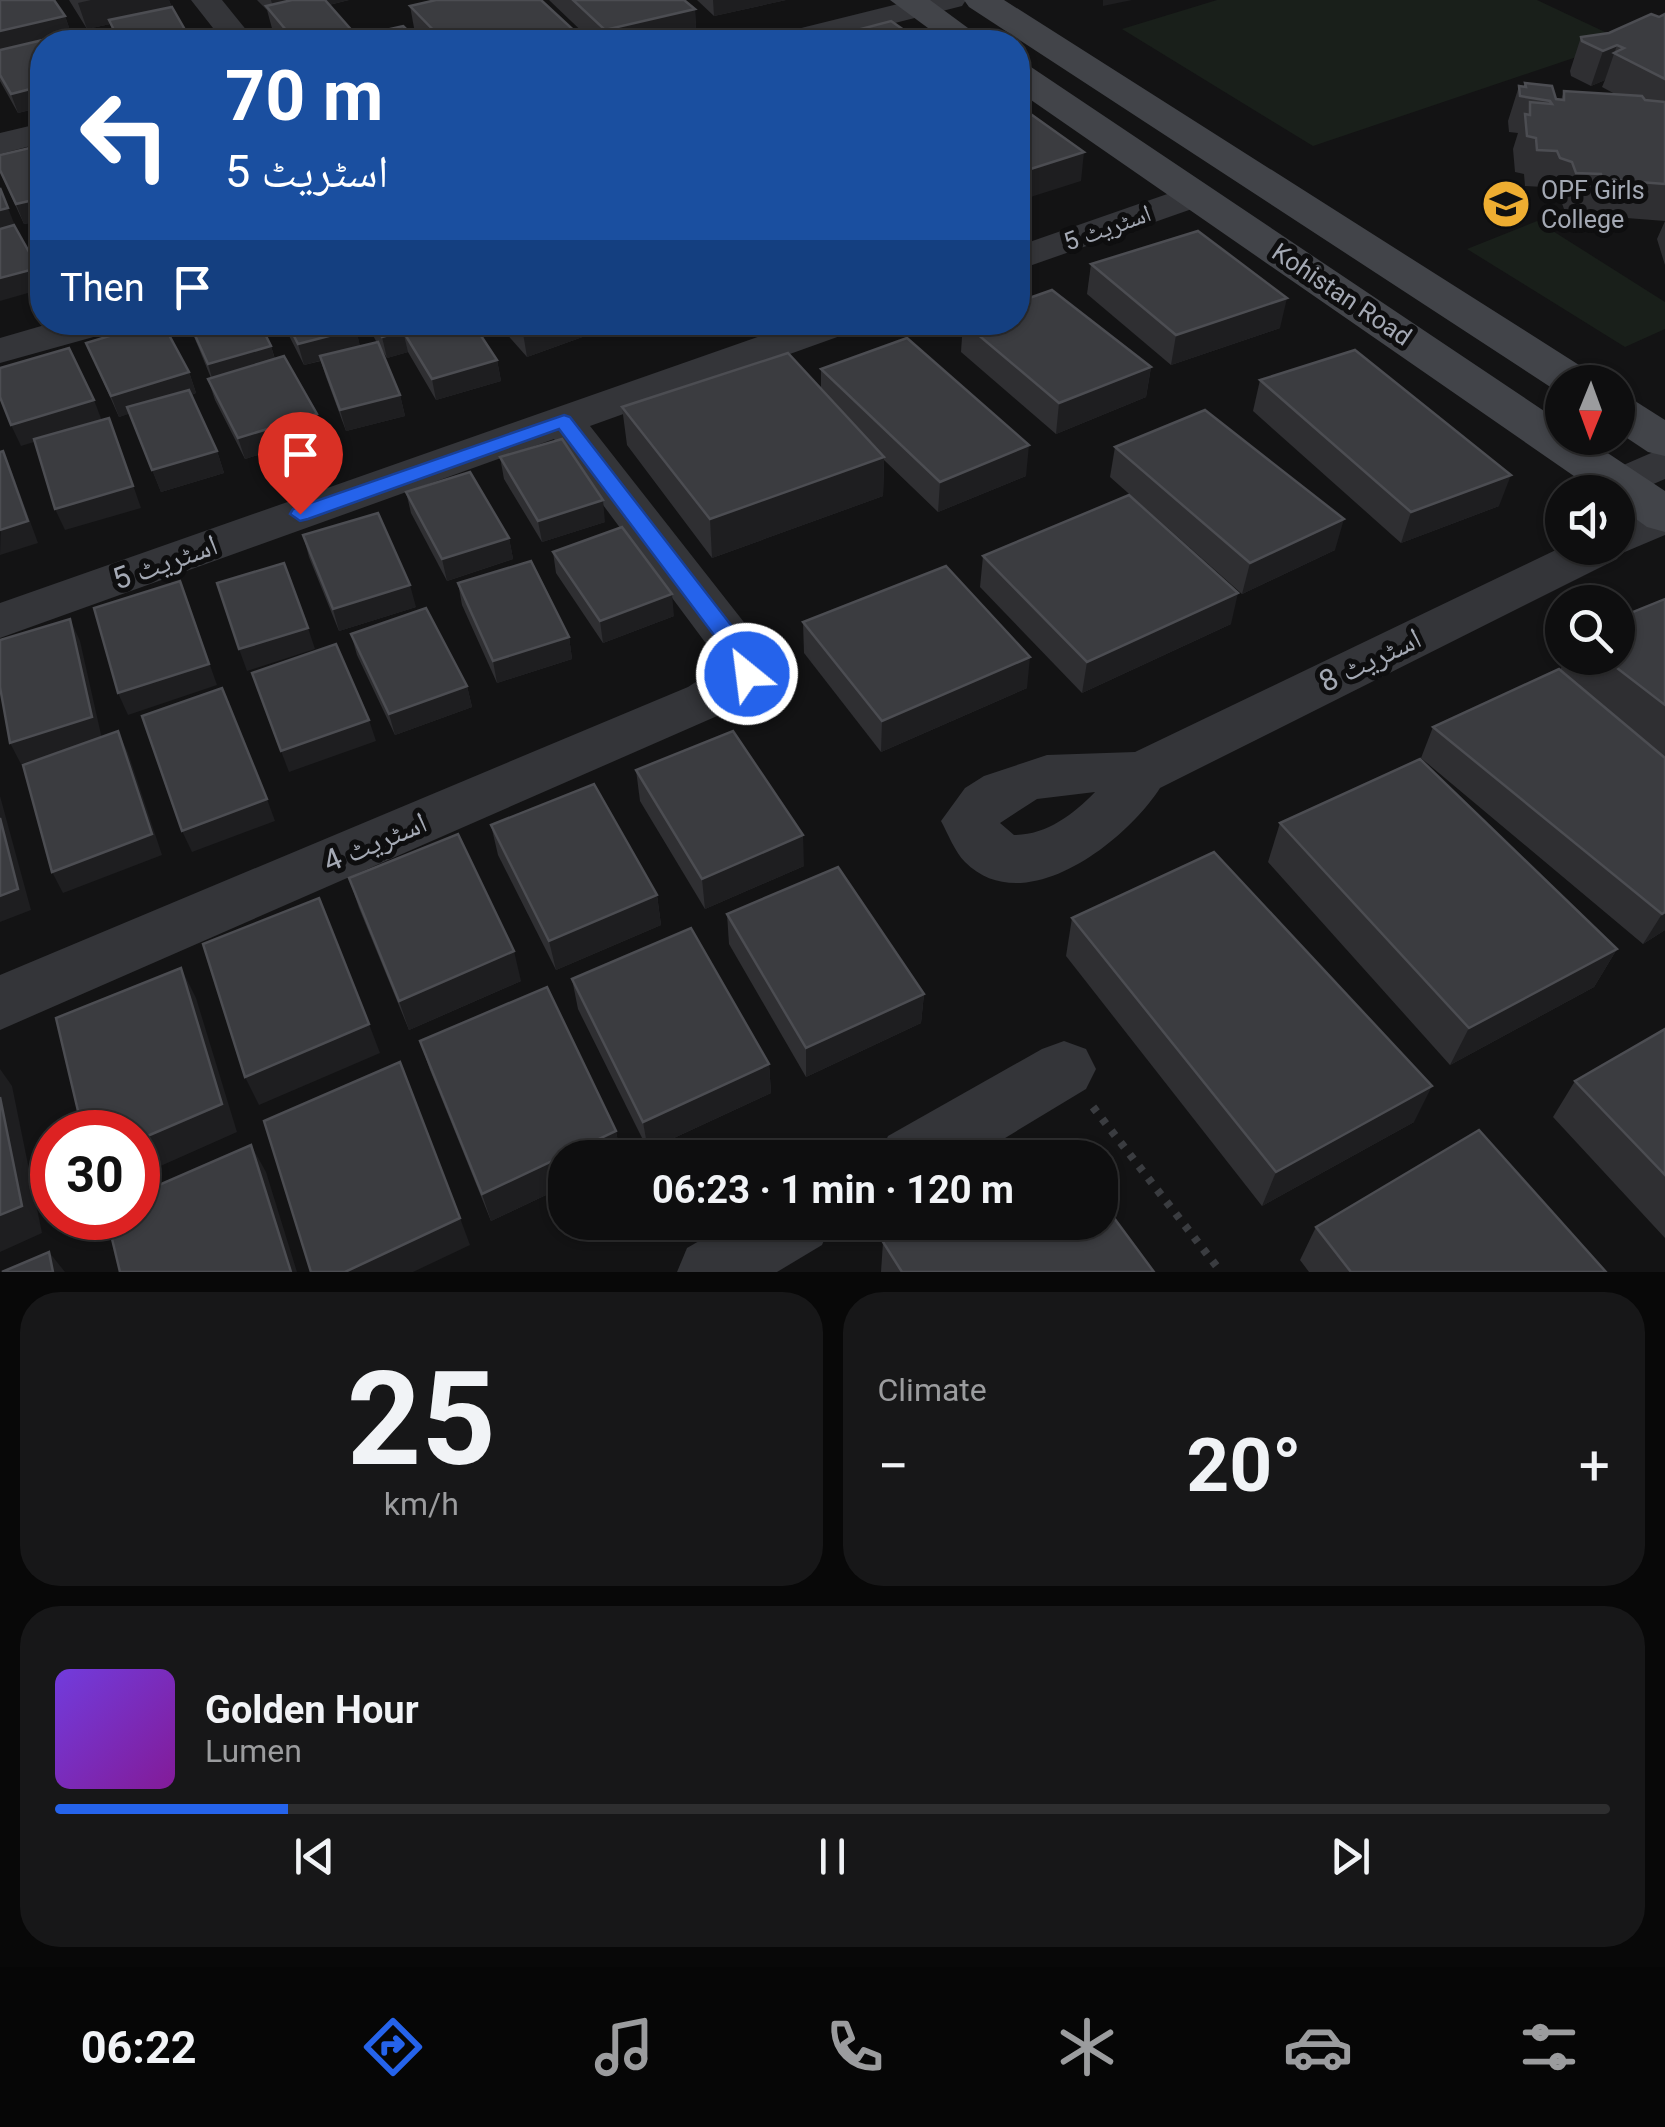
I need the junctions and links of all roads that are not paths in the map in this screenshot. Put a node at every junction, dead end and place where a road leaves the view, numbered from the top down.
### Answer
1 (206, 0) edge
2 (981, 0) edge
3 (926, 3) edge
4 (230, 30) edge
5 (828, 30) edge
6 (956, 30) edge
7 (1028, 30) edge
8 (1030, 32) edge
9 (1030, 82) edge
10 (30, 136) edge
11 (0, 144) edge
12 (1196, 195) junction
13 (1030, 255) edge
14 (56, 335) edge
15 (804, 335) edge
16 (0, 351) edge
17 (1548, 365) edge
18 (564, 421) junction
19 (1635, 422) edge
20 (1665, 441) edge
21 (1665, 461) edge
22 (1610, 475) edge
23 (1635, 475) edge
24 (1635, 493) edge
25 (1665, 516) edge
26 (1635, 531) edge
27 (1565, 565) edge
28 (0, 621) edge
29 (1140, 773) dead end
30 (0, 1003) edge
31 (1064, 1069) road end
32 (942, 1140) edge
33 (767, 1240) edge
34 (712, 1272) edge

1 - 4 street
2 - 7 street, Kohistan Road
3 - 5 street
3 - 6 street
8 - 17 street, Kohistan Road
9 - 12 street, Kohistan Road
10 - 11 street
12 - 13 street, اسٹریٹ 5
12 - 22 street, Kohistan Road
14 - 16 street
15 - 18 street, اسٹریٹ 5
18 - 28 street, اسٹریٹ 5
18 - 30 street, اسٹریٹ 4
19 - 20 street
21 - 23 street
24 - 25 street, Kohistan Road
25 - 26 street
27 - 29 street, اسٹریٹ 8
31 - 32 street
33 - 34 street

